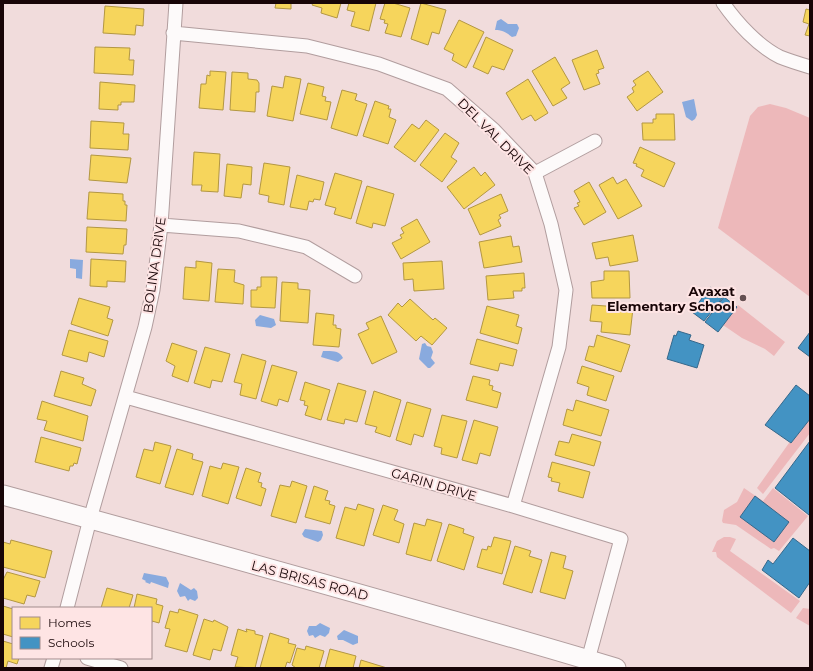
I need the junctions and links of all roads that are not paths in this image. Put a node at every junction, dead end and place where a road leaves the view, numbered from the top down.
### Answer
1 (176, 3) edge
2 (723, 3) edge
3 (174, 33) junction
4 (810, 68) edge
5 (595, 141) dead end
6 (535, 173) junction
7 (161, 225) junction
8 (355, 276) dead end
9 (126, 397) junction
10 (3, 495) edge
11 (513, 506) junction
12 (90, 519) junction
13 (67, 607) edge
14 (90, 659) edge
15 (588, 660) junction
16 (121, 668) edge
17 (616, 668) edge

1 - 3 street, BOLINA DRIVE
2 - 4 street
3 - 6 street, DEL VAL DRIVE
3 - 7 street, BOLINA DRIVE
5 - 6 street
6 - 11 street, DEL VAL DRIVE
7 - 8 street
7 - 9 street, BOLINA DRIVE
9 - 11 street, GARIN DRIVE
9 - 12 street, BOLINA DRIVE
10 - 12 street, LAS BRISAS ROAD
11 - 15 street, GARIN DRIVE
12 - 13 street, BOLINA DRIVE
12 - 15 street, LAS BRISAS ROAD
14 - 16 street
15 - 17 street, LAS BRISAS ROAD

